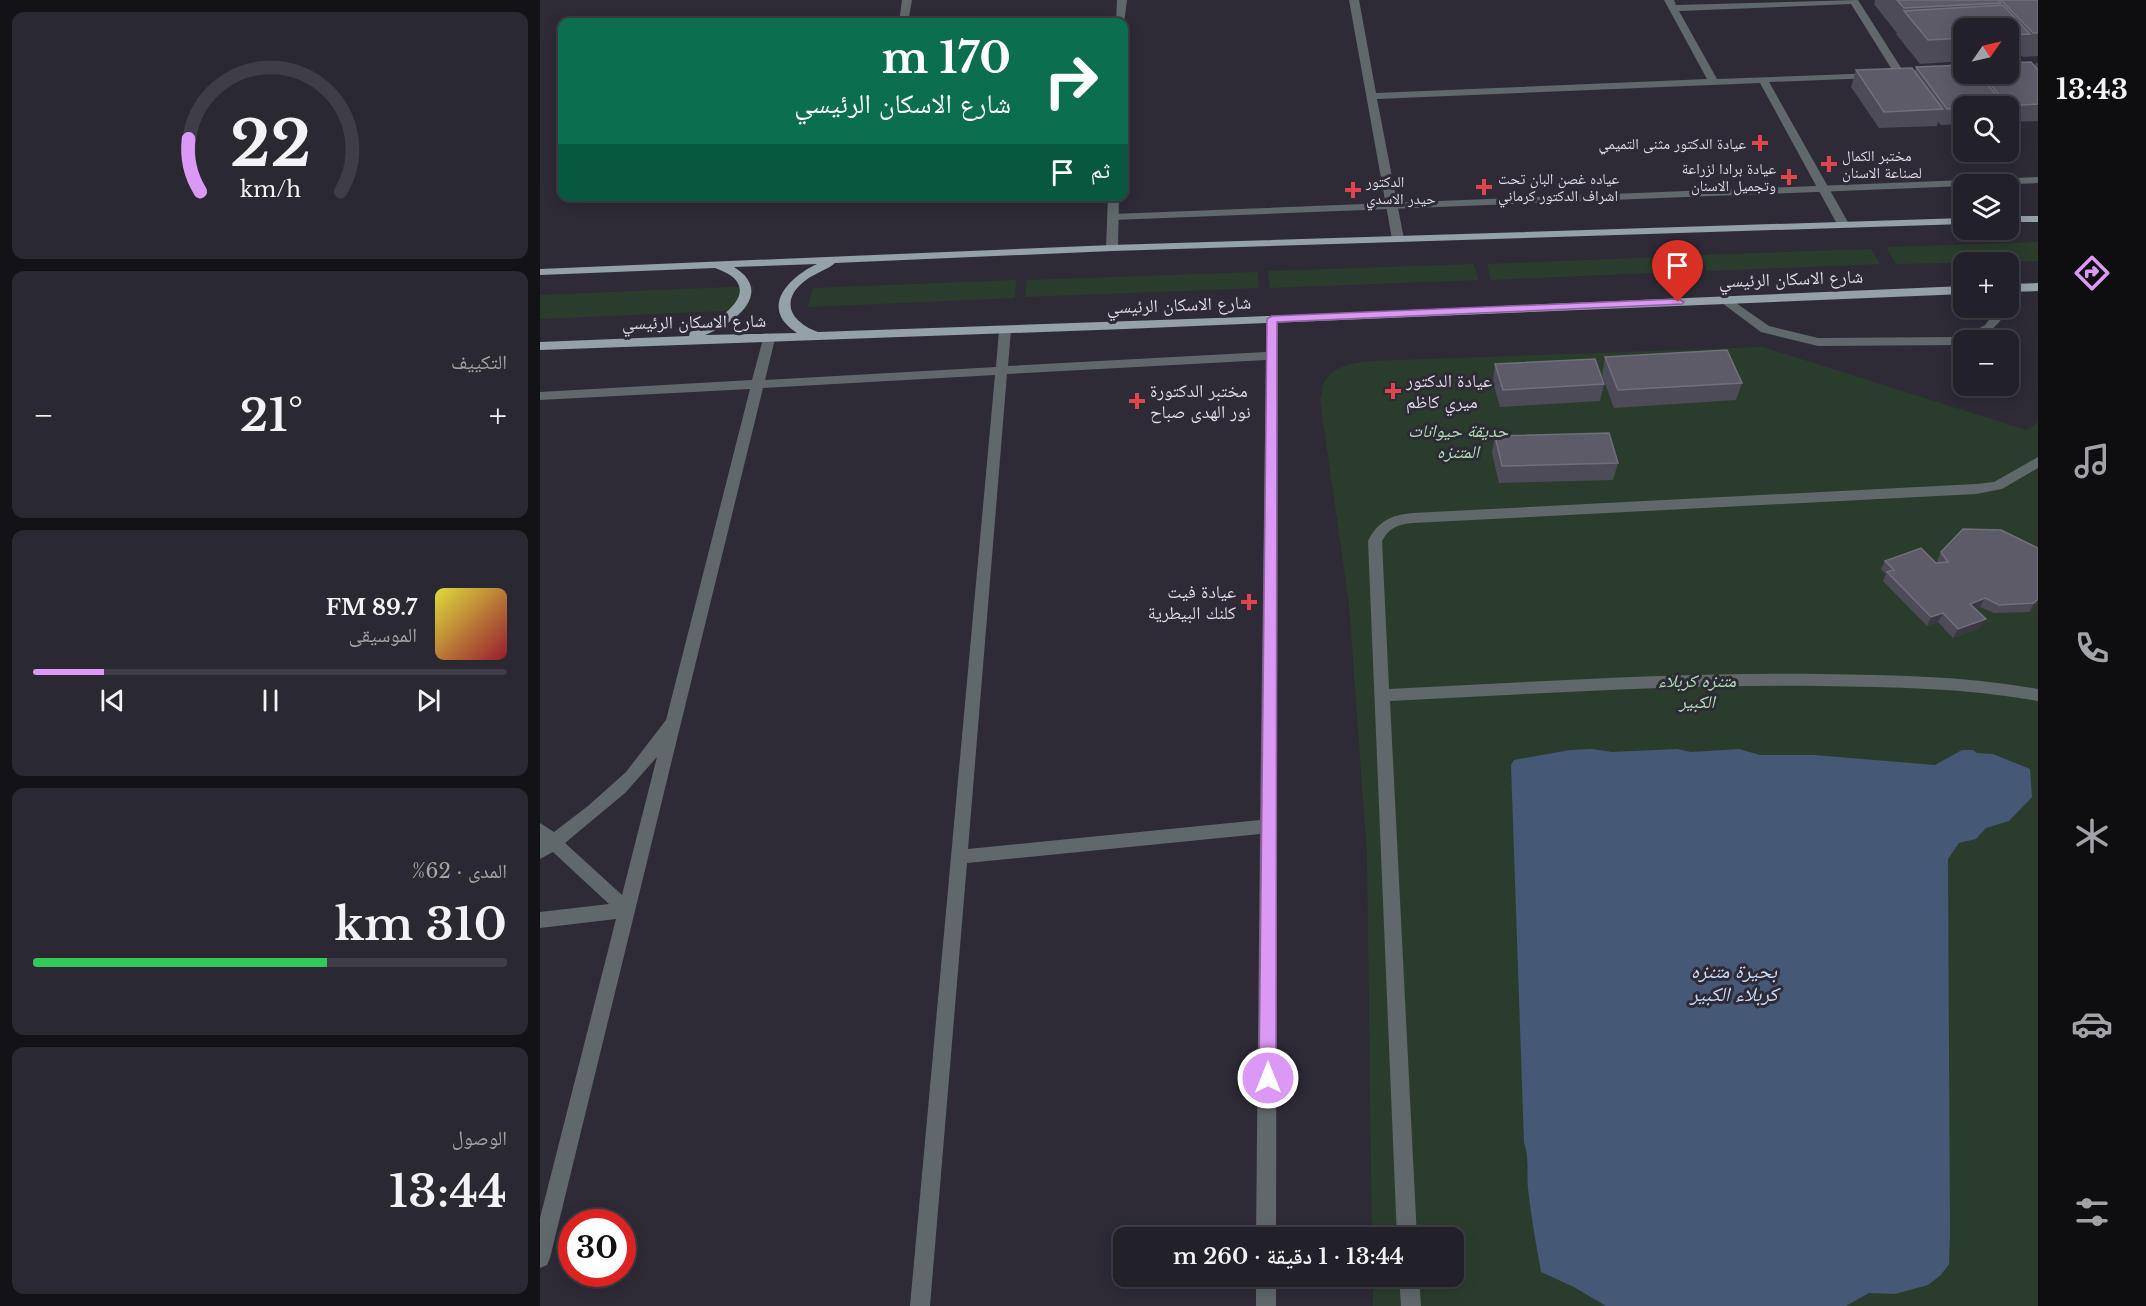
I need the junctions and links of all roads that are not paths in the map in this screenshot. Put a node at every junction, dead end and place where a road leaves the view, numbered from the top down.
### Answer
1 (907, 0) edge
2 (1122, 0) edge
3 (1355, 0) edge
4 (1853, 0) edge
5 (1671, 4) edge
6 (905, 18) edge
7 (1121, 18) edge
8 (1763, 80) junction
9 (1714, 82) junction
10 (1372, 96) junction
11 (2038, 180) edge
12 (1824, 188) junction
13 (1114, 201) edge
14 (1392, 207) junction
15 (1113, 218) junction
16 (2019, 219) edge
17 (2038, 219) edge
18 (1953, 220) edge
19 (1844, 224) junction
20 (1398, 239) junction
21 (1112, 248) junction
22 (846, 259) junction
23 (709, 263) junction
24 (540, 272) edge
25 (2038, 287) edge
26 (2019, 288) edge
27 (1953, 290) edge
28 (1726, 300) junction
29 (1996, 318) edge
30 (1272, 319) junction
31 (1005, 330) junction
32 (1985, 330) edge
33 (824, 337) junction
34 (676, 339) junction
35 (769, 339) junction
36 (1953, 341) edge
37 (540, 346) edge
38 (1271, 356) junction
39 (1002, 371) junction
40 (759, 384) junction
41 (540, 396) edge
42 (2038, 462) edge
43 (1381, 695) junction
44 (2038, 695) edge
45 (676, 716) junction
46 (1270, 826) junction
47 (540, 830) edge
48 (547, 847) edge
49 (959, 857) junction
50 (627, 910) junction
51 (540, 920) edge
52 (1266, 1227) edge
53 (1406, 1227) edge
54 (540, 1258) edge
55 (1266, 1287) edge
56 (1409, 1287) edge
57 (920, 1306) edge
58 (1266, 1306) edge
59 (1410, 1306) edge

1 - 6 street
2 - 7 street
3 - 10 street
4 - 5 street
4 - 8 street
5 - 9 street
8 - 9 street
8 - 12 street
9 - 10 street
10 - 14 street
11 - 12 street
12 - 14 street
12 - 19 street
13 - 15 street
14 - 15 street
14 - 20 street
15 - 21 street
16 - 17 main road
18 - 19 main road
19 - 20 main road
20 - 21 main road
21 - 22 main road
22 - 23 main road
22 - 33 main road
23 - 24 main road
23 - 34 main road
25 - 26 main road
27 - 28 main road, شارع الاسكان الرئيسي
28 - 30 main road, شارع الاسكان الرئيسي
28 - 36 street
29 - 32 street
30 - 31 main road, شارع الاسكان الرئيسي
30 - 38 street
31 - 33 main road, شارع الاسكان الرئيسي
31 - 39 street
33 - 35 main road, شارع الاسكان الرئيسي
34 - 35 main road, شارع الاسكان الرئيسي
34 - 37 main road, شارع الاسكان الرئيسي
35 - 40 street
38 - 39 street
38 - 46 street
39 - 40 street
39 - 49 street
40 - 41 street
40 - 45 street
42 - 43 street
43 - 44 street
43 - 53 street
45 - 48 street
45 - 50 street
46 - 49 street
46 - 52 street
47 - 48 street
48 - 50 street
49 - 57 street
50 - 51 street
50 - 54 street
55 - 58 street
56 - 59 street

